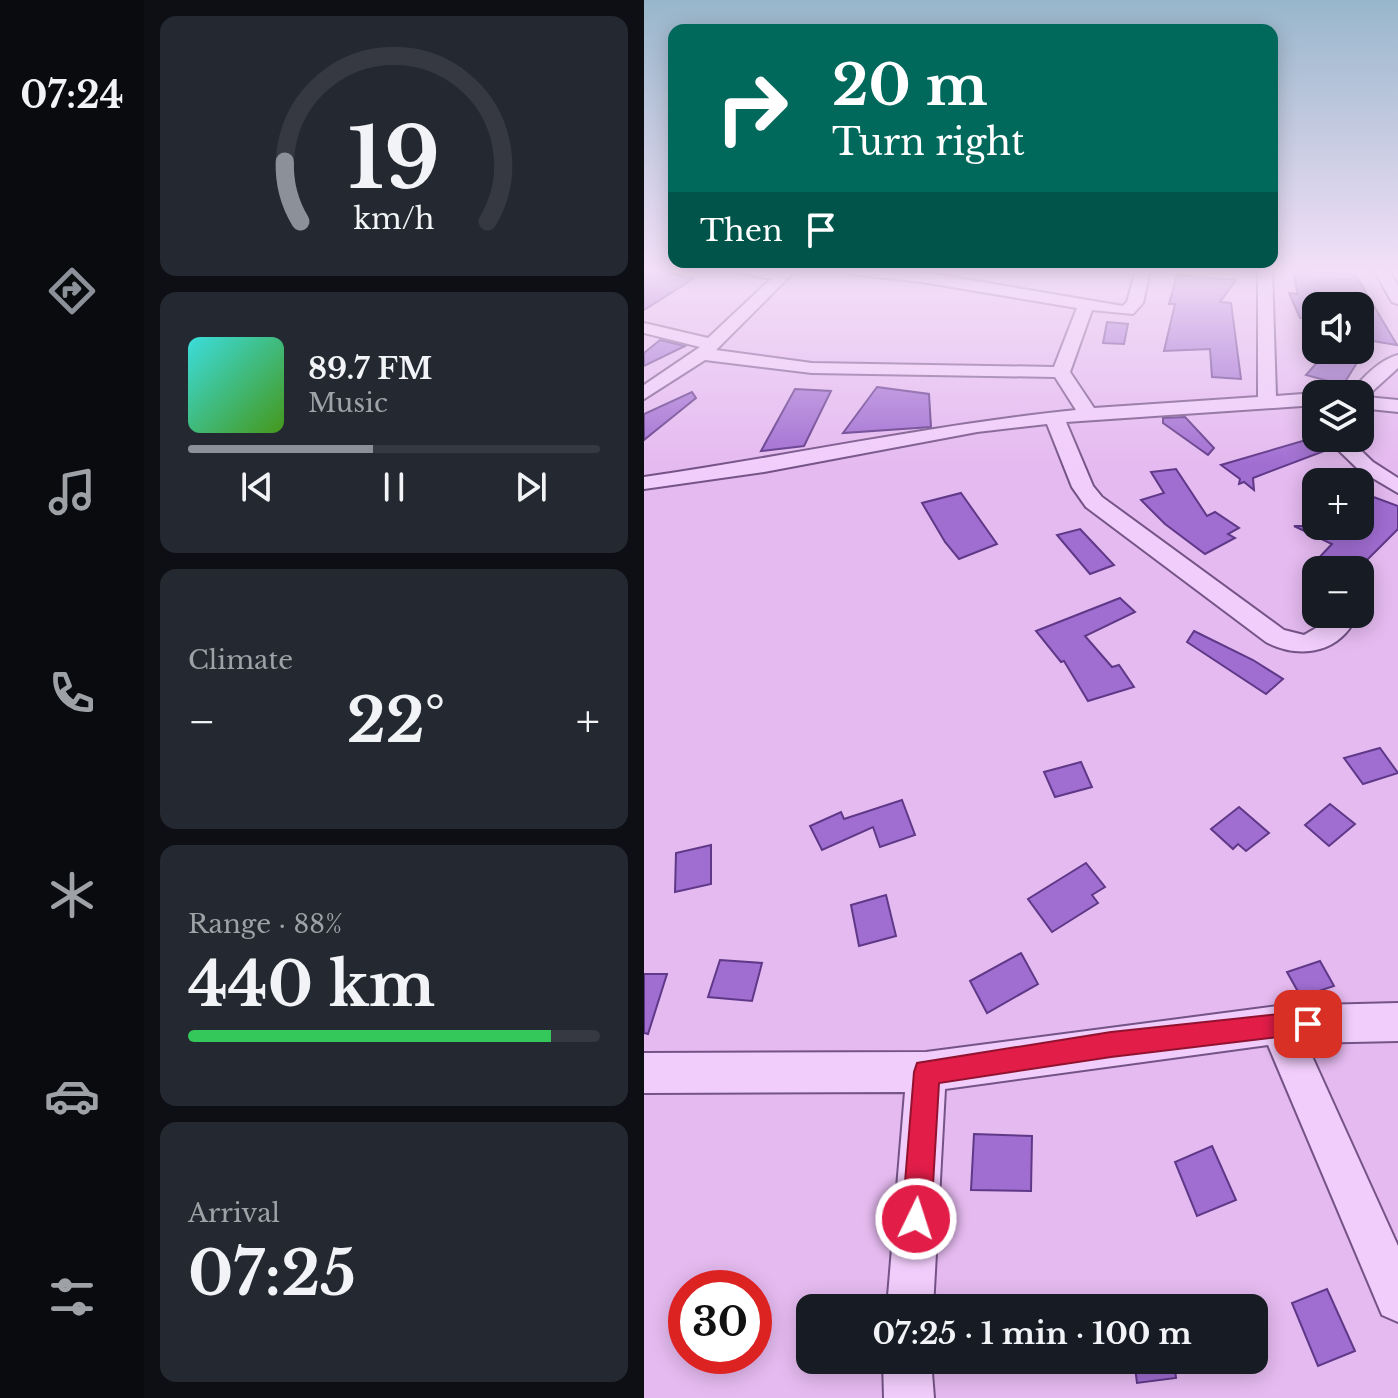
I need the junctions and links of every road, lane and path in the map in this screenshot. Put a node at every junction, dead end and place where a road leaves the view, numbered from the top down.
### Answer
1 (665, 335) edge
2 (720, 335) edge
3 (1075, 335) edge
4 (1266, 335) edge
5 (706, 349) junction
6 (1398, 360) edge
7 (1061, 372) junction
8 (1371, 380) edge
9 (644, 393) edge
10 (1295, 400) junction
11 (1302, 400) edge
12 (1267, 403) junction
13 (1374, 403) edge
14 (1302, 406) edge
15 (1398, 406) edge
16 (1089, 414) junction
17 (1055, 420) junction
18 (1351, 452) edge
19 (644, 483) edge
20 (1398, 487) edge
21 (1332, 628) edge
22 (1398, 1022) edge
23 (1278, 1025) junction
24 (926, 1072) junction
25 (644, 1073) edge
26 (911, 1294) edge
27 (1398, 1299) edge
28 (908, 1374) edge
29 (909, 1398) edge

1 - 5 street
2 - 5 street
3 - 7 street
4 - 12 street
5 - 7 street
5 - 9 street
6 - 8 street
7 - 16 street
10 - 11 street
10 - 12 street
10 - 14 street
12 - 16 street
13 - 15 street
16 - 17 street
17 - 19 street
17 - 21 street
18 - 20 street
22 - 23 street
23 - 24 street
23 - 27 street
24 - 25 street
24 - 26 street
28 - 29 street

